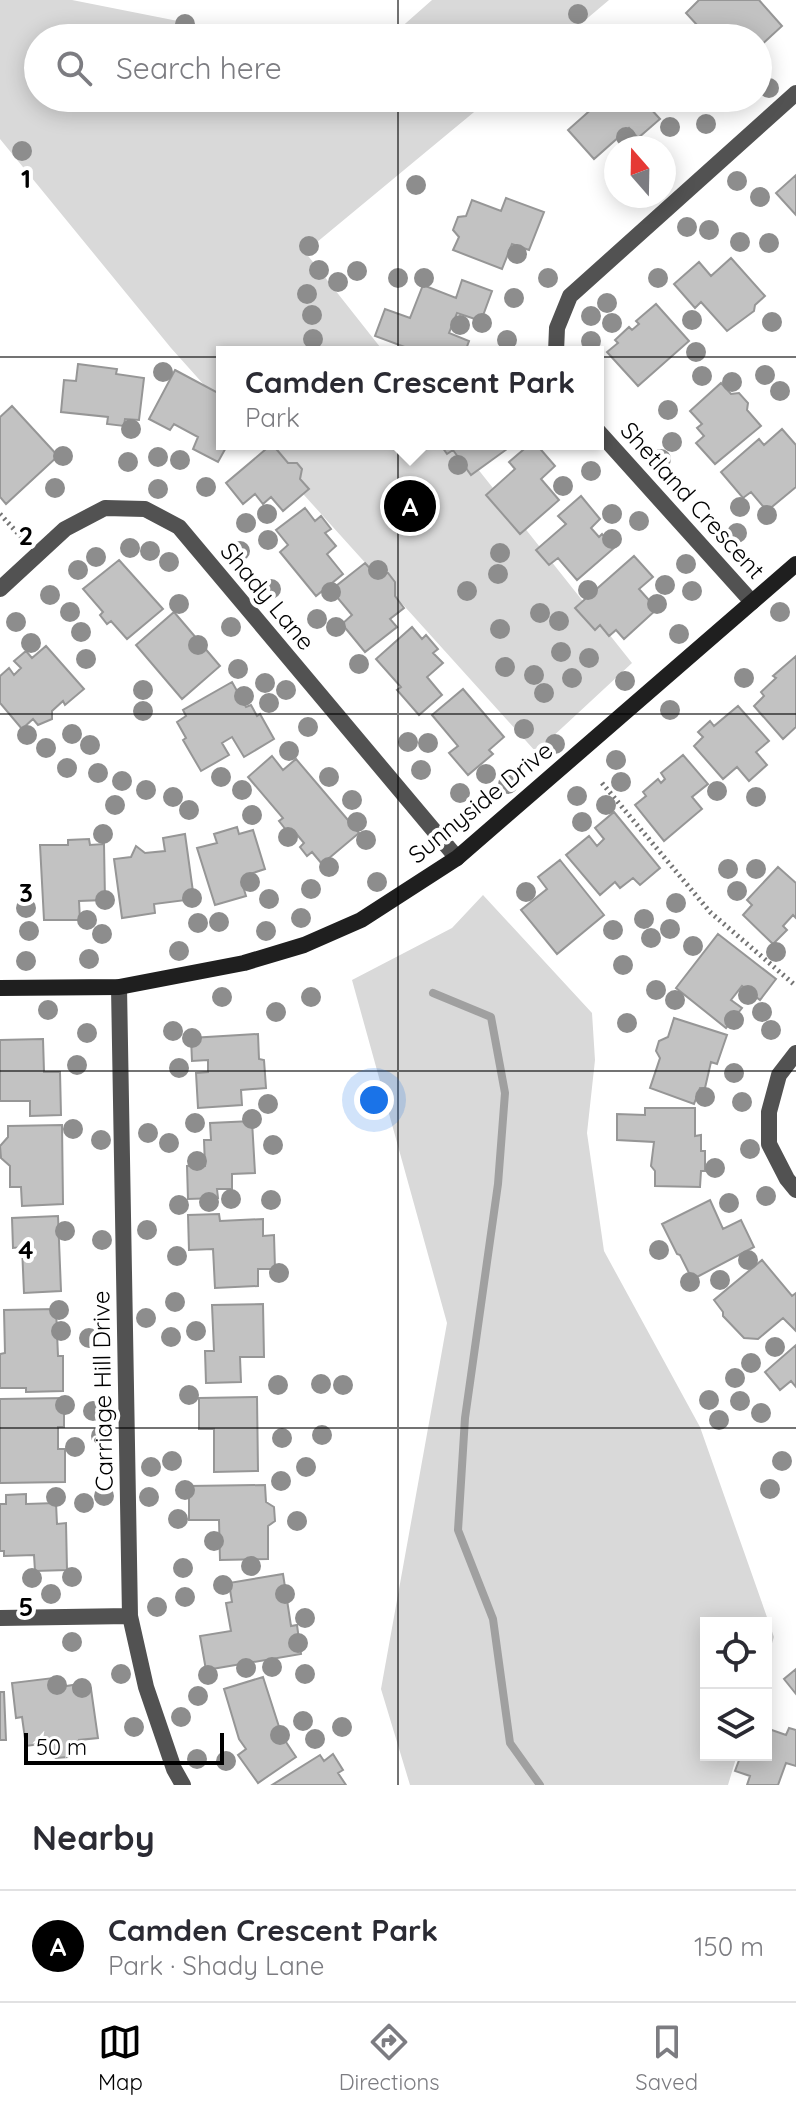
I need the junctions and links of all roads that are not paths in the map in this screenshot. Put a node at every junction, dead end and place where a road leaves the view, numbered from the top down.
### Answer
1 (796, 93) edge
2 (556, 346) edge
3 (604, 438) edge
4 (796, 564) edge
5 (0, 589) edge
6 (752, 602) junction
7 (457, 858) junction
8 (119, 987) junction
9 (0, 988) edge
10 (796, 1053) edge
11 (796, 1190) edge
12 (130, 1616) junction
13 (0, 1618) edge
14 (183, 1785) edge

1 - 2 street
3 - 6 street, Shetland Crescent
4 - 6 street, Sunnyside Drive
5 - 7 street, Shady Lane
6 - 7 street, Sunnyside Drive
7 - 8 street, Sunnyside Drive
8 - 9 street, Sunnyside Drive
8 - 12 street, Carriage Hill Drive
10 - 11 street
12 - 13 street
12 - 14 street, Carriage Hill Drive

